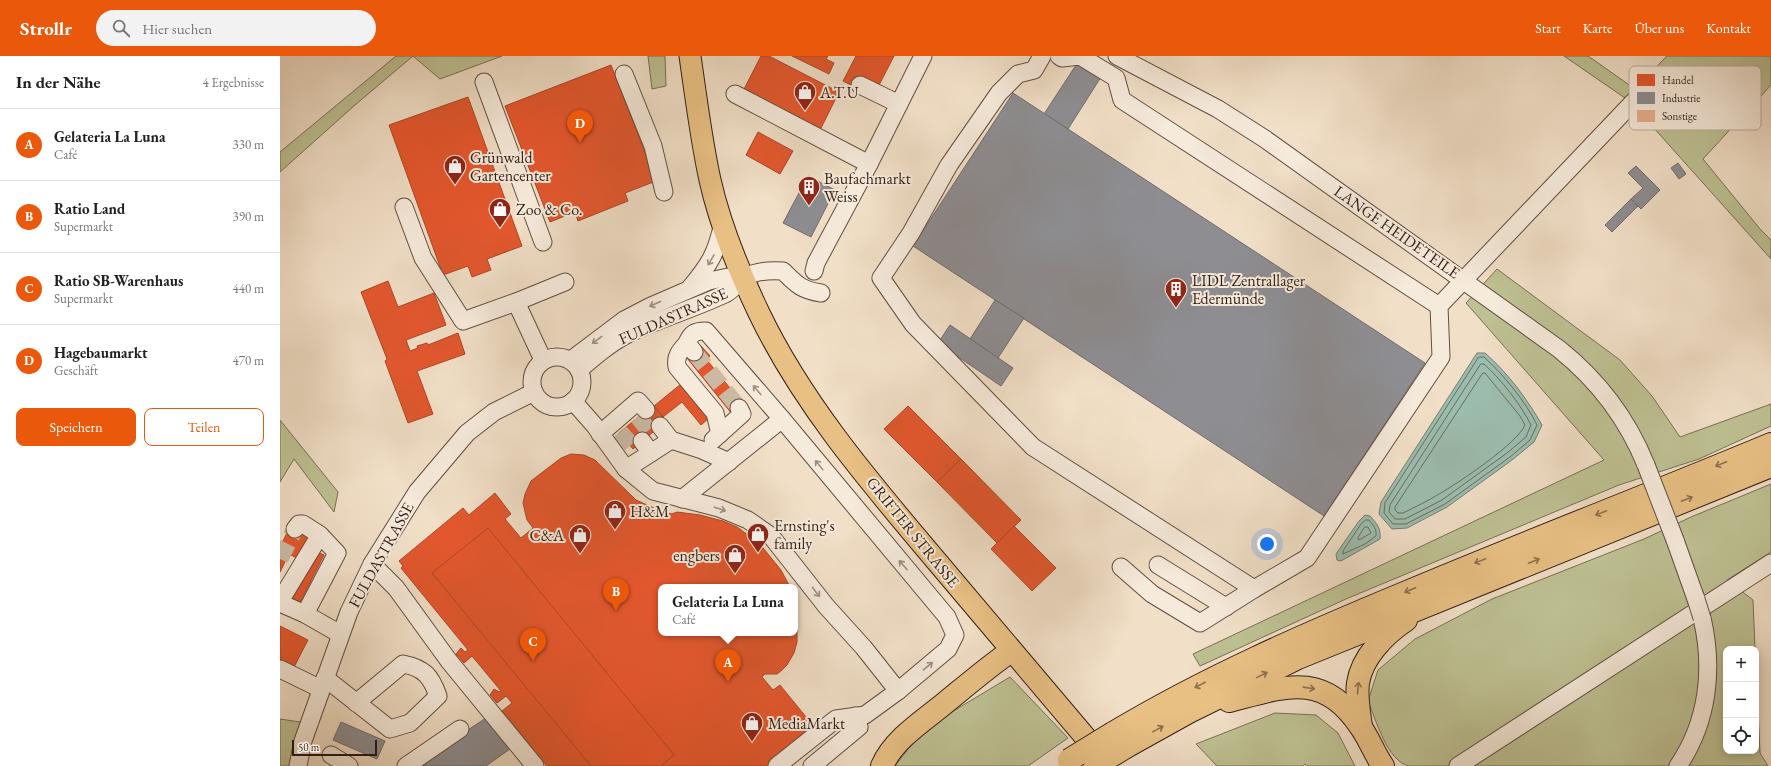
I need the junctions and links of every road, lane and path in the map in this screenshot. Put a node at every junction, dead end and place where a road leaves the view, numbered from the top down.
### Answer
1 (690, 56) edge
2 (923, 56) edge
3 (1042, 56) edge
4 (1059, 56) edge
5 (1080, 56) edge
6 (1117, 56) edge
7 (624, 74) dead end
8 (484, 82) dead end
9 (860, 85) dead end
10 (735, 94) dead end
11 (899, 104) junction
12 (1629, 106) edge
13 (869, 164) junction
14 (664, 192) dead end
15 (404, 207) dead end
16 (723, 223) junction
17 (543, 242) dead end
18 (814, 271) dead end
19 (744, 278) junction
20 (1463, 280) junction
21 (565, 282) dead end
22 (687, 291) junction
23 (820, 293) dead end
24 (516, 302) junction
25 (1439, 306) junction
26 (543, 360) junction
27 (575, 365) junction
28 (534, 392) junction
29 (573, 401) junction
30 (739, 408) dead end
31 (782, 419) junction
32 (720, 434) junction
33 (702, 450) junction
34 (1768, 450) edge
35 (729, 462) junction
36 (626, 469) junction
37 (682, 499) junction
38 (295, 530) dead end
39 (320, 534) junction
40 (1771, 563) edge
41 (372, 564) junction
42 (1158, 565) dead end
43 (1121, 567) dead end
44 (1254, 589) junction
45 (280, 602) edge
46 (1433, 602) junction
47 (1226, 607) junction
48 (305, 614) junction
49 (340, 634) junction
50 (1011, 651) junction
51 (280, 669) edge
52 (323, 684) junction
53 (898, 691) junction
54 (356, 703) junction
55 (1189, 712) junction
56 (855, 716) junction
57 (1361, 726) junction
58 (460, 729) dead end
59 (1119, 740) junction
60 (331, 755) dead end
61 (1064, 763) edge
62 (1381, 765) edge
63 (298, 766) edge
64 (349, 766) edge
65 (406, 766) edge
66 (535, 766) edge
67 (777, 766) edge
68 (812, 766) edge
69 (882, 766) edge
70 (1095, 766) edge
71 (1109, 766) edge
72 (1458, 766) edge
73 (1678, 766) edge

1 - 16 main road, GRIFTER STRASSE
2 - 11 street
3 - 44 street
4 - 5 street
5 - 25 street
6 - 20 street, LANGE HEIDETEILE
7 - 14 street
8 - 17 street
9 - 11 street
10 - 13 street
11 - 13 street
12 - 20 street, LANGE HEIDETEILE
13 - 18 street
15 - 24 street
16 - 19 main road, GRIFTER STRASSE
16 -> 22 street
19 - 22 street, FULDASTRASSE
19 - 23 street
19 - 27 street, FULDASTRASSE
19 - 50 main road, GRIFTER STRASSE
20 - 25 street
20 - 73 street, bridge
21 - 24 street
22 -> 27 street, FULDASTRASSE
24 - 26 street
25 - 44 street
26 - 27 street
26 - 28 street
27 - 29 street
28 - 29 street
28 - 41 street, FULDASTRASSE
29 - 36 street
30 - 32 street
31 -> 32 street
31 - 35 street
53 -> 31 street
32 - 33 street
33 - 35 street
33 - 36 street
46 -> 34 highway
34 -> 59 highway
35 - 37 street
36 - 37 street
37 -> 53 street
38 - 39 street
39 - 45 street
39 - 48 street
40 - 72 street
41 - 49 street, FULDASTRASSE
41 - 66 street
42 - 47 street
43 - 47 street
44 - 47 street
45 - 48 street
55 -> 46 highway
57 -> 46 highway
48 - 49 street
49 - 52 street, FULDASTRASSE
50 - 69 highway
50 - 71 main road, GRIFTER STRASSE
51 - 52 street
52 - 54 street
52 - 63 street, FULDASTRASSE
53 - 56 street
54 - 54 street
55 -> 57 highway
59 -> 55 highway
56 - 67 street
56 - 68 street
57 - 62 highway
58 - 65 street
59 - 61 highway, bridge
59 - 70 highway, bridge
60 - 64 street

